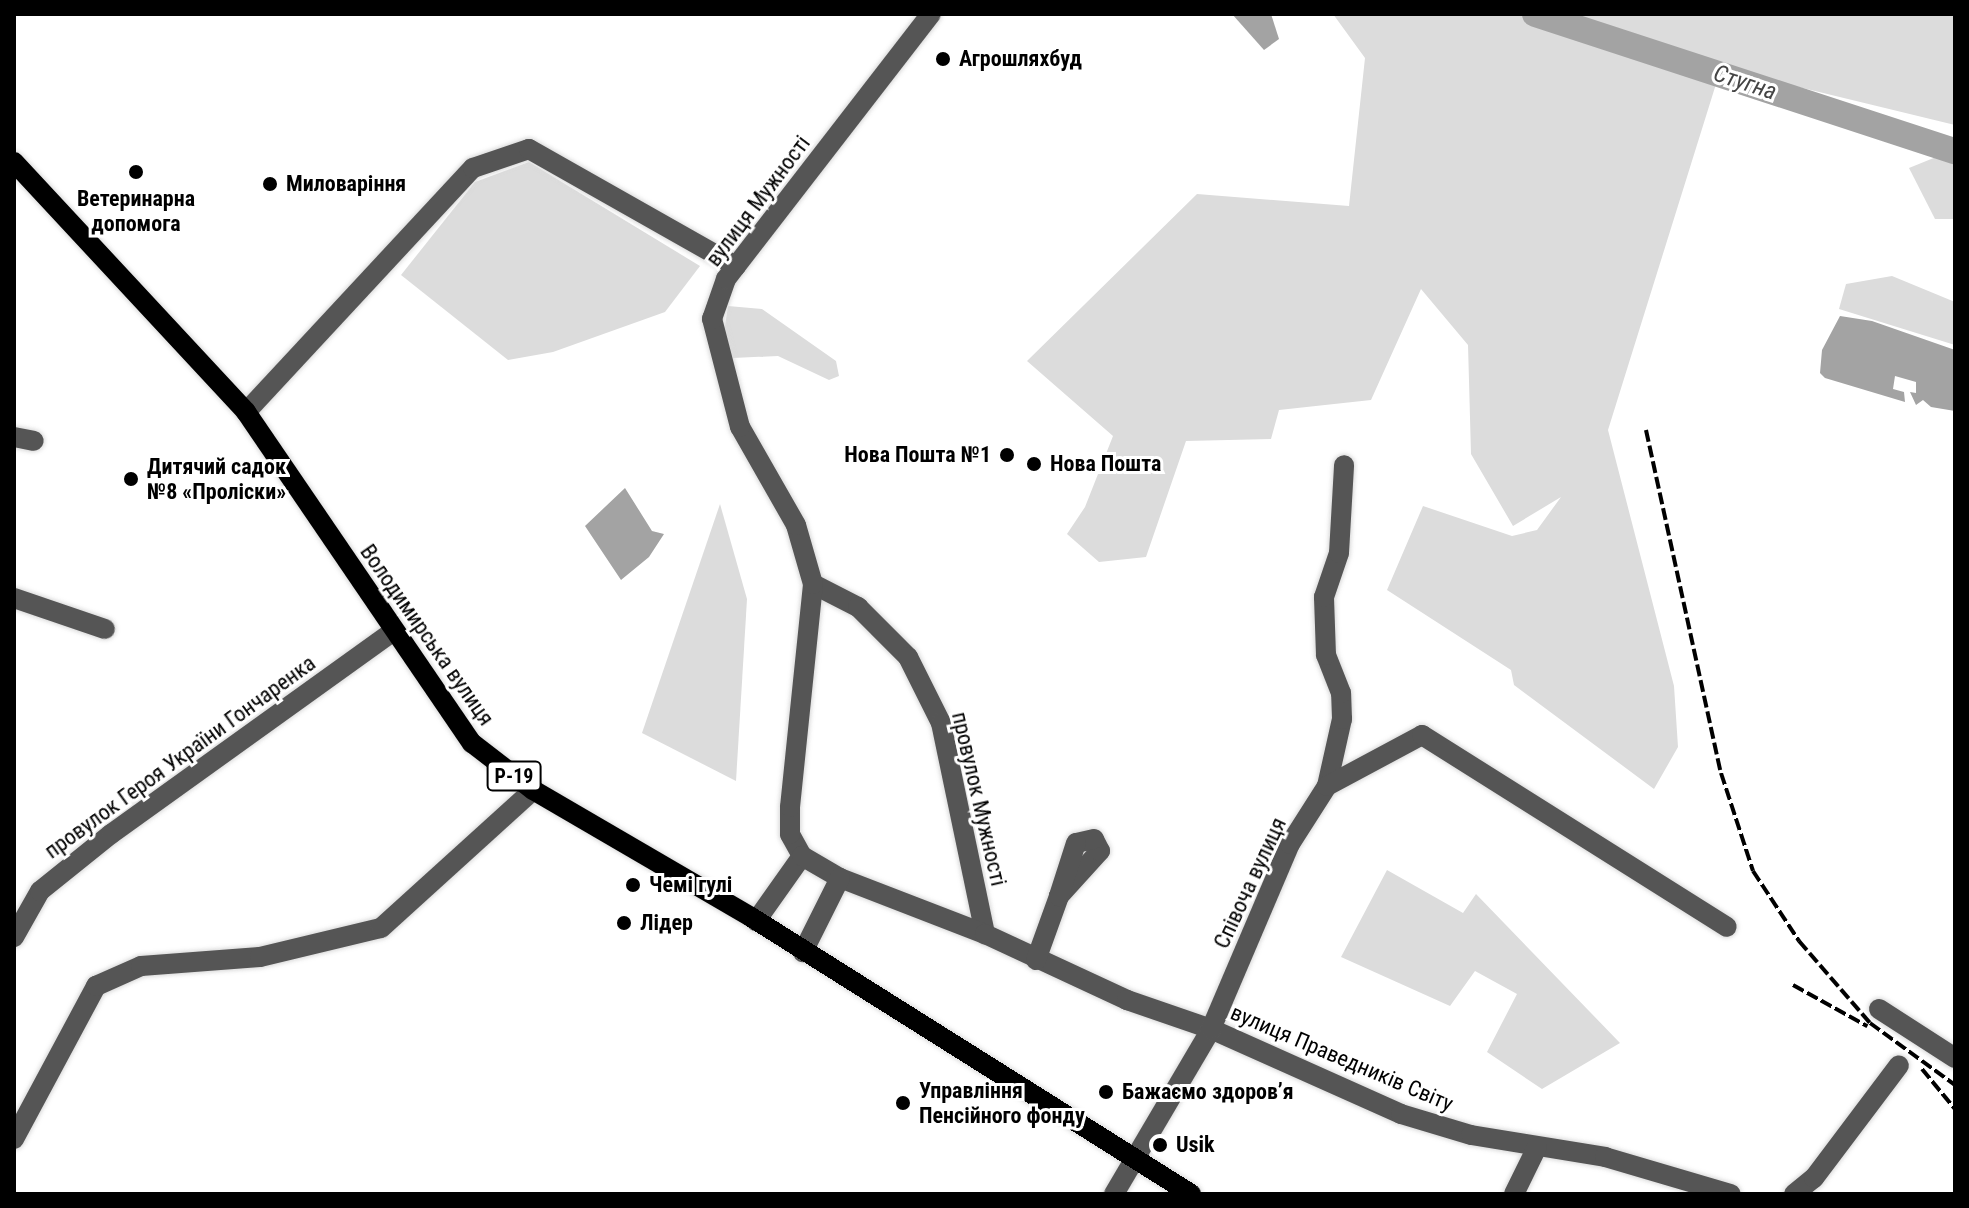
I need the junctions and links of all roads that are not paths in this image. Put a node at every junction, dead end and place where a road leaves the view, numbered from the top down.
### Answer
1 (931, 14) edge
2 (15, 165) edge
3 (736, 266) junction
4 (246, 412) junction
5 (1344, 465) dead end
6 (813, 584) junction
7 (14, 598) edge
8 (105, 629) dead end
9 (392, 632) junction
10 (1327, 786) junction
11 (533, 790) junction
12 (802, 856) junction
13 (840, 878) junction
14 (1059, 896) dead end
15 (756, 921) junction
16 (1727, 927) dead end
17 (985, 934) junction
18 (14, 937) edge
19 (803, 952) junction
20 (1036, 960) junction
21 (1879, 1009) dead end
22 (1211, 1029) junction
23 (1955, 1058) edge
24 (1899, 1065) dead end
25 (14, 1139) edge
26 (1537, 1147) junction
27 (1133, 1158) junction
28 (1114, 1194) edge
29 (1191, 1194) edge
30 (1514, 1194) edge
31 (1731, 1194) edge
32 (1794, 1194) edge

1 - 3 street, вулиця Мужності
2 - 4 main road, Володимирська вулиця / Р-19
3 - 4 street
3 - 6 street, вулиця Мужності
4 - 9 main road, Володимирська вулиця / Р-19
5 - 10 street
6 - 12 street, вулиця Мужності
6 - 17 street, провулок Мужності
7 - 8 street
9 - 11 main road, Володимирська вулиця / Р-19
9 - 18 street, провулок Героя України Гончаренка
10 - 16 street, Співоча вулиця
10 - 22 street, Співоча вулиця
11 - 15 main road, Володимирська вулиця / Р-19
11 - 25 street
12 - 13 street, вулиця Праведників Світу
12 - 15 street
13 - 17 street, вулиця Праведників Світу
13 - 19 street
14 - 20 street
15 - 19 main road, Володимирська вулиця / Р-19
17 - 20 street, вулиця Праведників Світу
19 - 27 main road, Володимирська вулиця / Р-19
20 - 22 street, вулиця Праведників Світу
21 - 23 street
22 - 26 street, вулиця Праведників Світу
22 - 27 street, Співоча вулиця
24 - 32 street
26 - 30 street
26 - 31 street, вулиця Праведників Світу
27 - 28 street, Співоча вулиця
27 - 29 main road, Володимирська вулиця / Р-19

